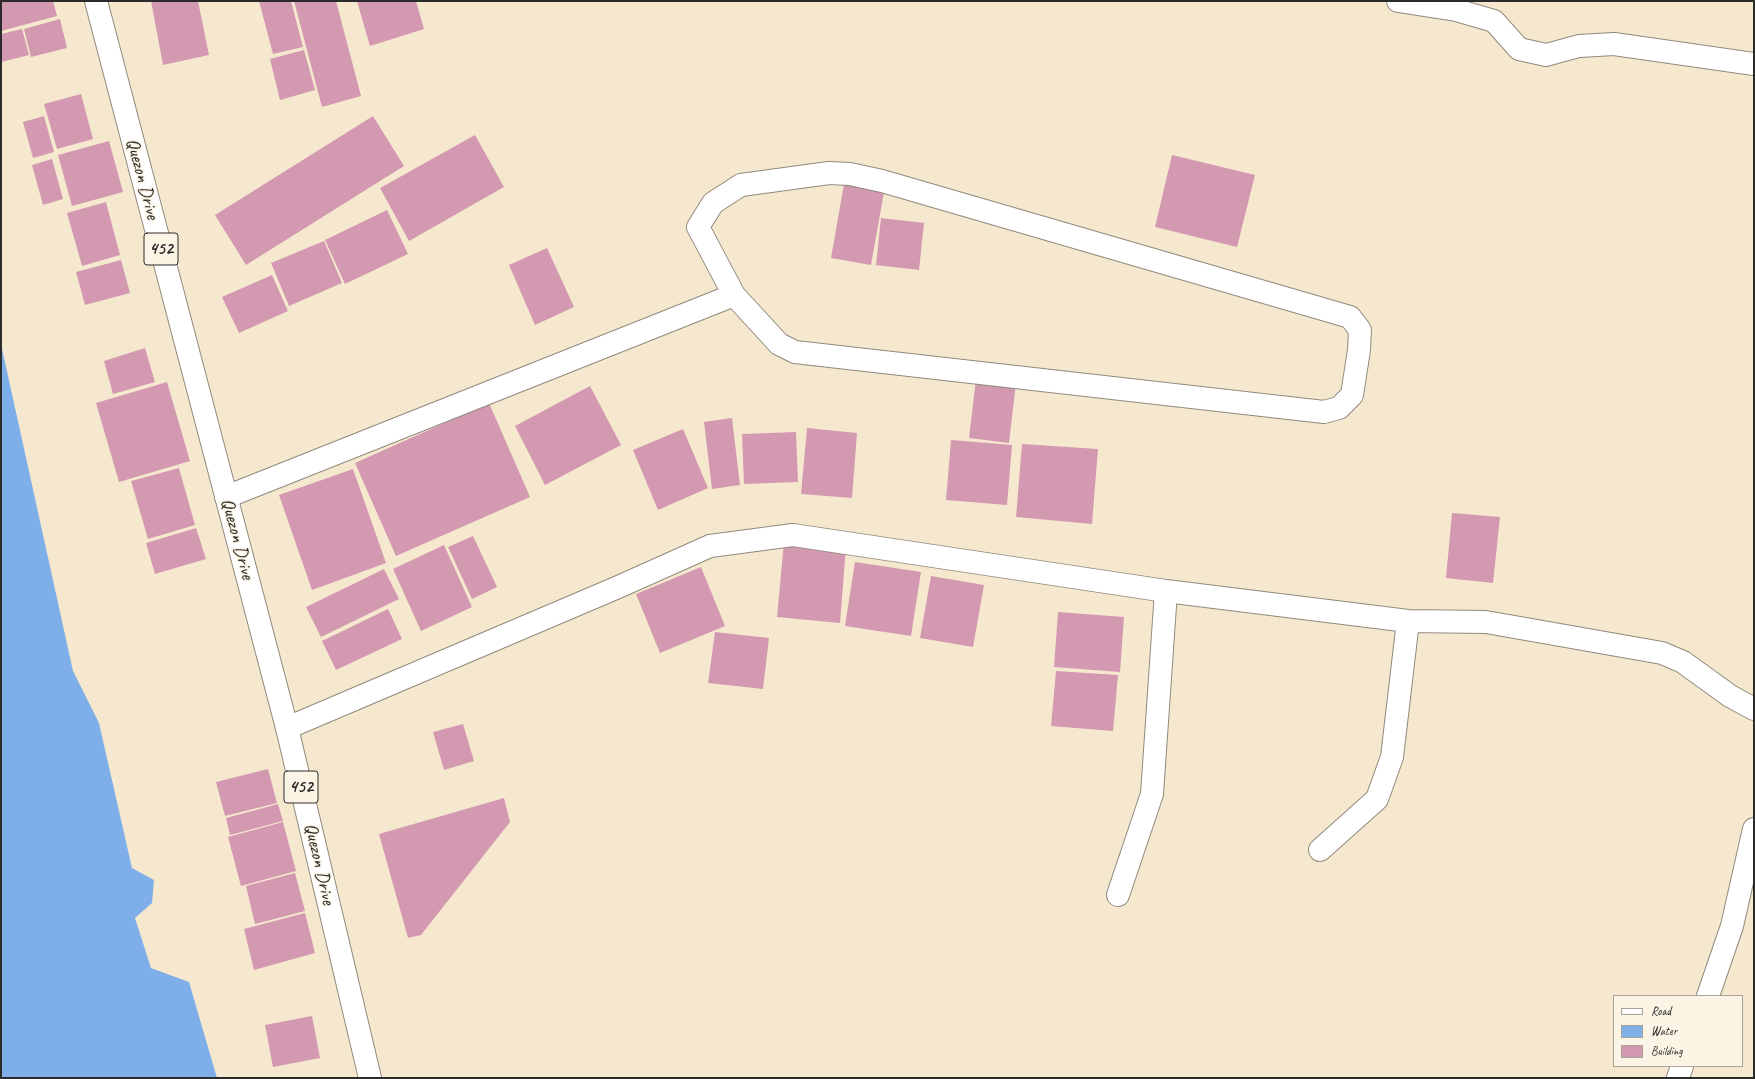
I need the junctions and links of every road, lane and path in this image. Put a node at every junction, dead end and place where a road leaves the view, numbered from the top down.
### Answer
1 (96, 1) edge
2 (1398, 1) edge
3 (1754, 64) edge
4 (734, 295) junction
5 (226, 497) junction
6 (1166, 591) junction
7 (1408, 621) junction
8 (1754, 709) edge
9 (287, 728) junction
10 (1754, 829) edge
11 (1320, 850) dead end
12 (1118, 895) dead end
13 (1708, 995) edge
14 (1682, 1067) edge
15 (370, 1078) edge
16 (1678, 1078) edge

1 - 5 main road, Quezon Drive / 452
2 - 3 main road
4 - 4 main road
4 - 5 main road
5 - 9 main road, Quezon Drive / 452
6 - 7 main road
6 - 9 main road
6 - 12 main road
7 - 8 main road
7 - 11 main road
9 - 15 main road, Quezon Drive / 452
10 - 13 main road
14 - 16 main road

